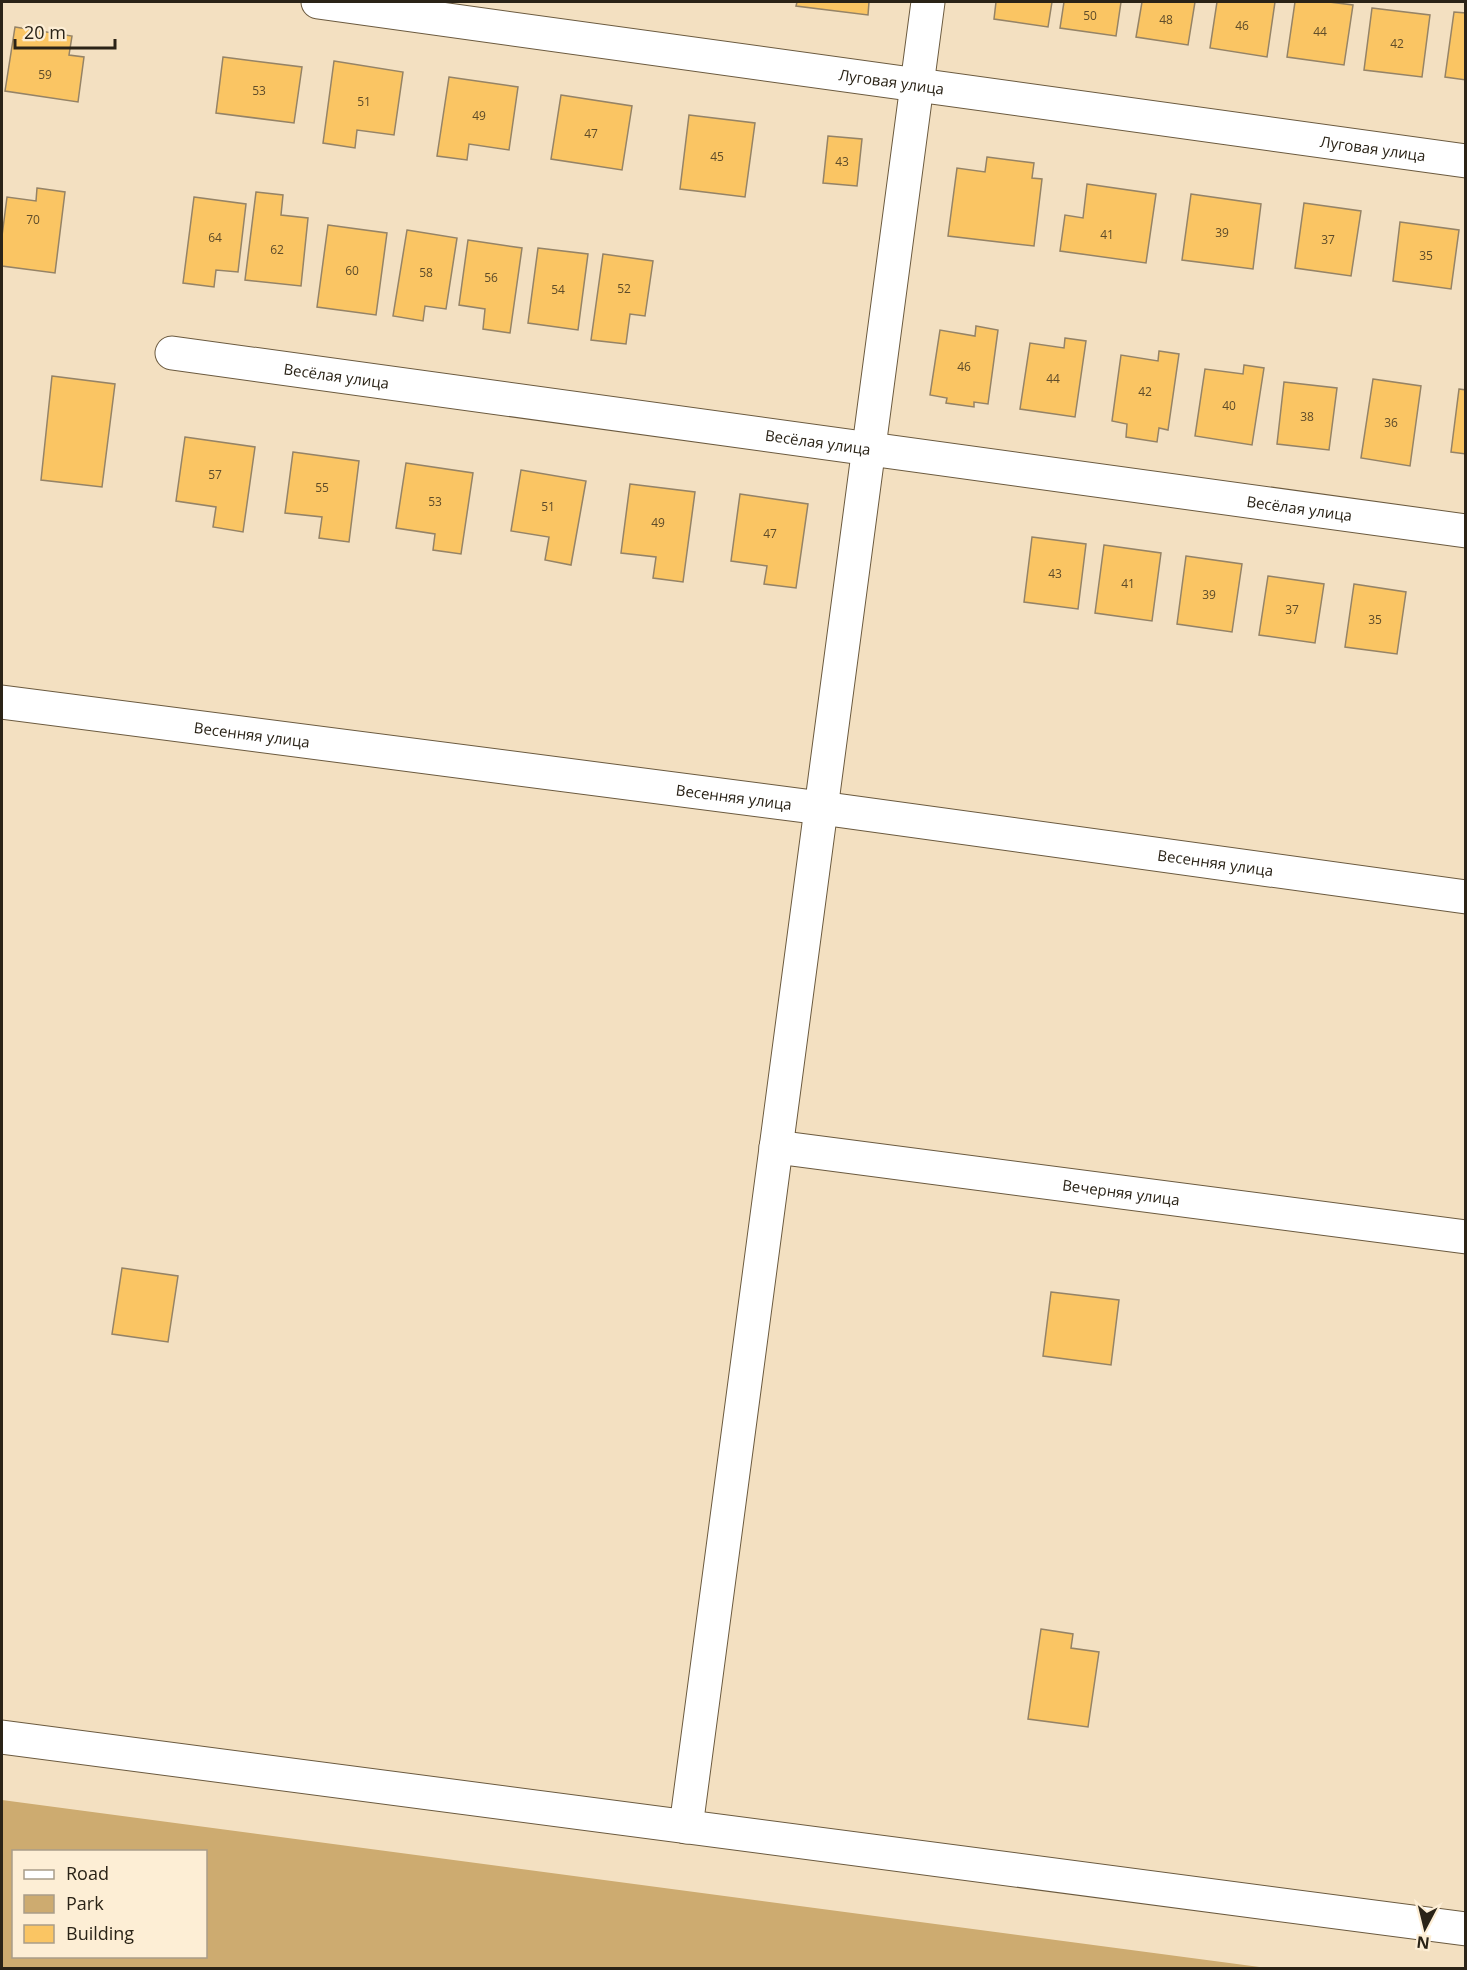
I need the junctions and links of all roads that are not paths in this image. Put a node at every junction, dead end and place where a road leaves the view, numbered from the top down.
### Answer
1 (318, 2) edge
2 (928, 2) edge
3 (917, 85) junction
4 (1466, 161) edge
5 (172, 353) dead end
6 (869, 449) junction
7 (1466, 531) edge
8 (2, 702) edge
9 (821, 808) junction
10 (1466, 897) edge
11 (777, 1147) junction
12 (1466, 1238) edge
13 (2, 1737) edge
14 (686, 1827) junction
15 (1466, 1929) edge

1 - 3 street, Луговая улица
2 - 3 street
3 - 4 street, Луговая улица
3 - 6 street
5 - 6 street, Весёлая улица
6 - 7 street, Весёлая улица
6 - 9 street
8 - 9 street, Весенняя улица
9 - 10 street, Весенняя улица
9 - 11 street
11 - 12 street, Вечерняя улица
11 - 14 street
13 - 14 street
14 - 15 street

